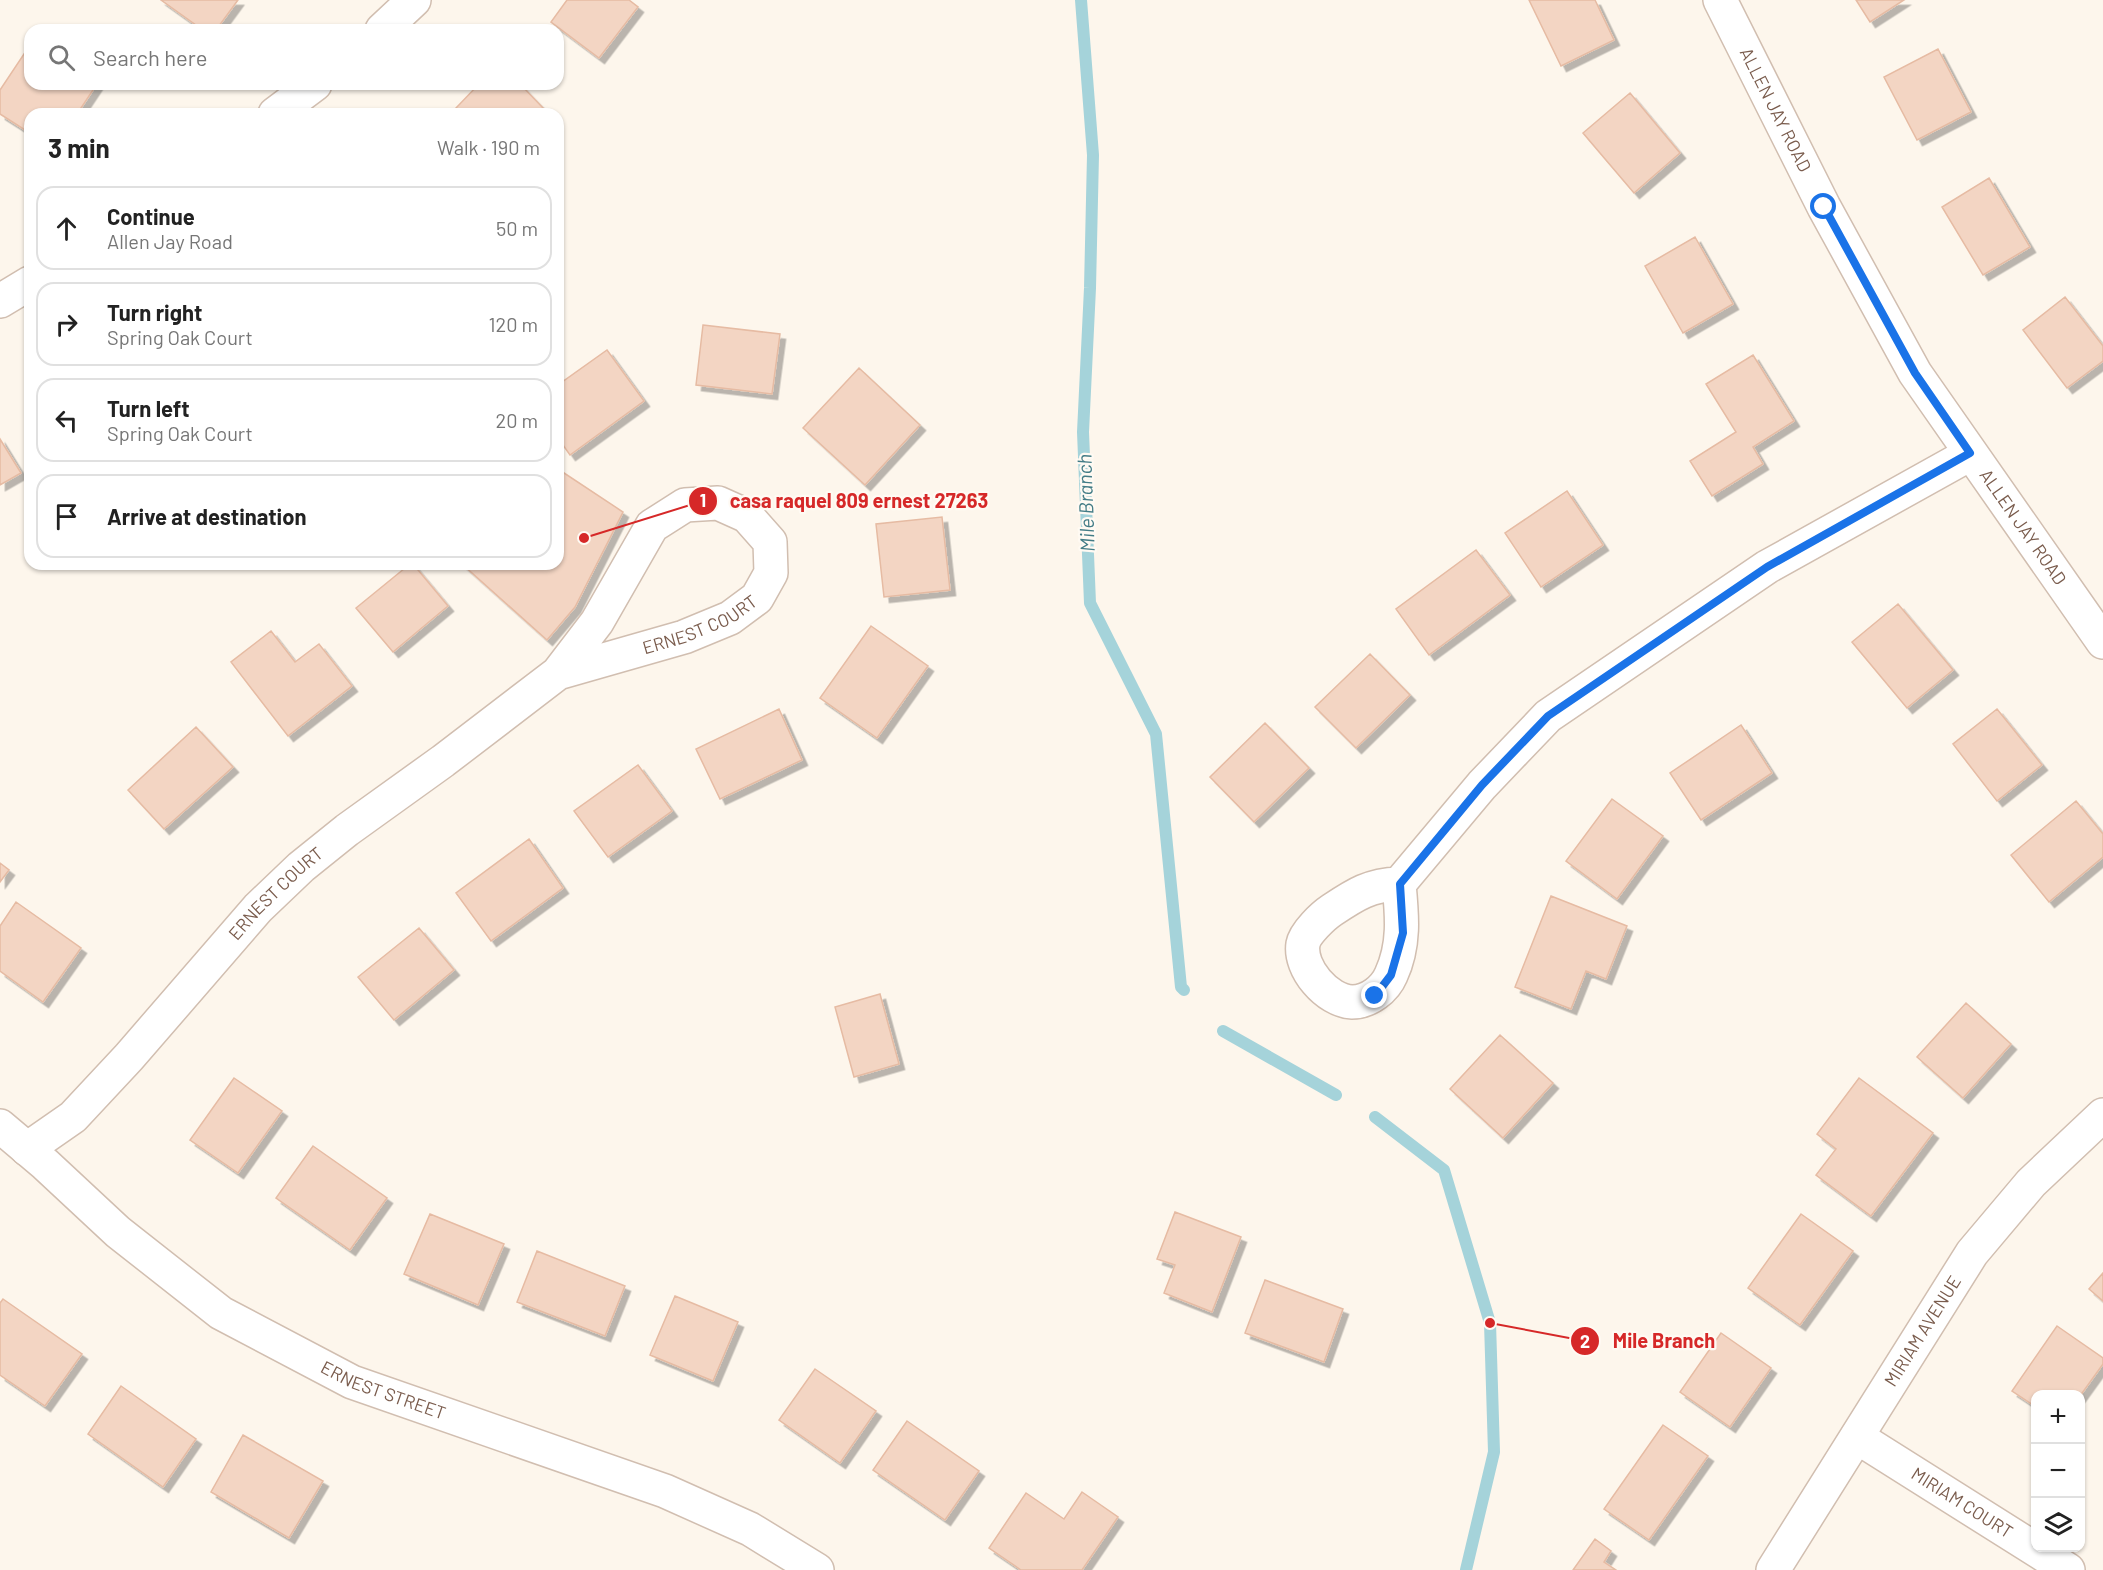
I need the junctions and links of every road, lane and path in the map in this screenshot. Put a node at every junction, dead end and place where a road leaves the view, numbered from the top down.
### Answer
1 (414, 0) edge
2 (1720, 0) edge
3 (388, 24) edge
4 (307, 90) edge
5 (283, 108) edge
6 (24, 287) edge
7 (0, 301) edge
8 (1970, 453) junction
9 (2103, 642) edge
10 (558, 673) junction
11 (1400, 884) dead end
12 (2103, 1115) edge
13 (0, 1126) edge
14 (27, 1149) junction
15 (1857, 1437) junction
16 (817, 1570) edge
17 (1773, 1570) edge
18 (2068, 1570) edge

1 - 3 street
2 - 8 street, ALLEN JAY ROAD
4 - 5 street
6 - 7 street
8 - 9 street, ALLEN JAY ROAD
8 - 11 street
10 - 10 street, ERNEST COURT
10 - 14 street, ERNEST COURT
12 - 15 street, MIRIAM AVENUE
13 - 14 street, ERNEST STREET
14 - 16 street, ERNEST STREET
15 - 17 street, MIRIAM AVENUE
15 - 18 street, MIRIAM COURT

